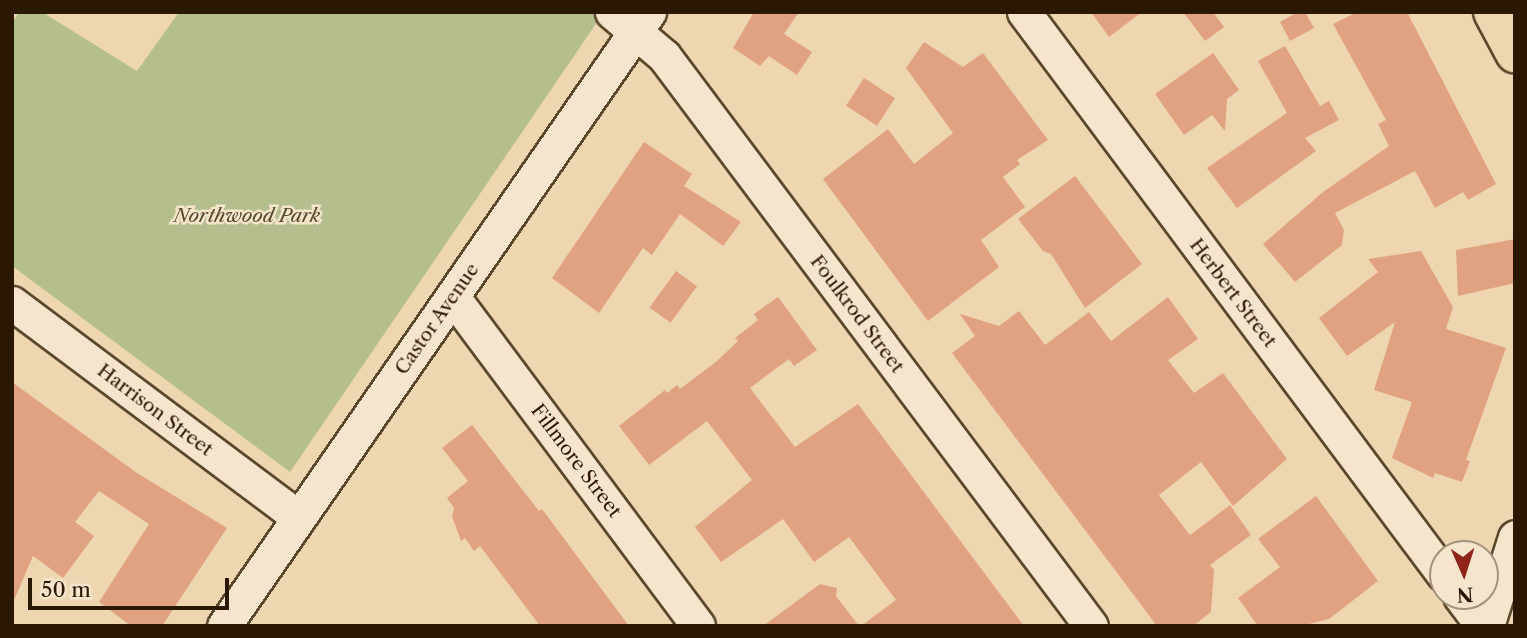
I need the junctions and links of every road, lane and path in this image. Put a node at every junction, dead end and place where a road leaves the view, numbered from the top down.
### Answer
1 (1024, 12) edge
2 (1493, 12) edge
3 (633, 18) edge
4 (1515, 53) edge
5 (453, 297) junction
6 (12, 303) edge
7 (298, 516) junction
8 (1515, 537) edge
9 (1429, 555) edge
10 (1472, 610) edge
11 (224, 626) edge
12 (698, 626) edge
13 (1091, 626) edge
14 (1485, 626) edge

1 - 9 street, Herbert Street
2 - 4 main road
3 - 5 street, Castor Avenue
3 - 13 street, Foulkrod Street
5 - 7 street, Castor Avenue
5 - 12 street, Fillmore Street
6 - 7 street, Harrison Street
7 - 11 street, Castor Avenue
8 - 14 street
10 - 14 street

